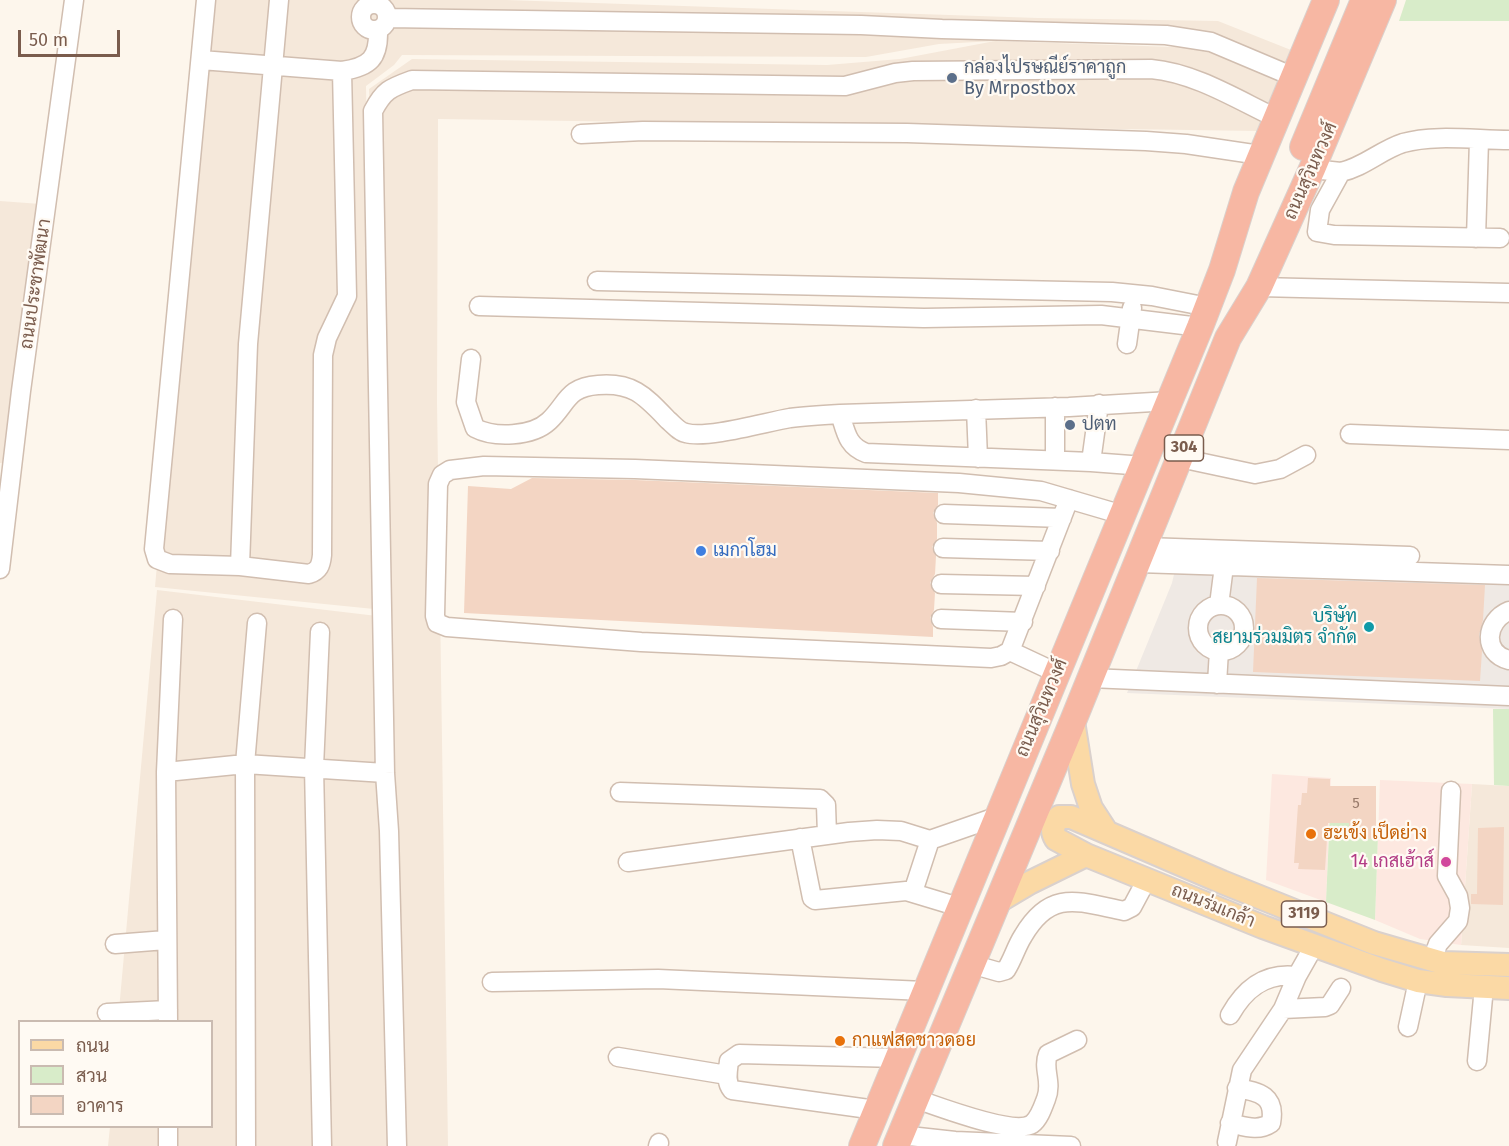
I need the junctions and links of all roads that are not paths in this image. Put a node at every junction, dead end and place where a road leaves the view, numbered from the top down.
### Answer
1 (74, 0) edge
2 (206, 0) edge
3 (279, 0) edge
4 (1326, 0) edge
5 (1342, 0) edge
6 (1364, 0) edge
7 (1383, 0) edge
8 (381, 13) edge
9 (201, 60) junction
10 (273, 66) junction
11 (342, 71) junction
12 (1294, 77) junction
13 (1276, 118) junction
14 (581, 134) dead end
15 (1479, 140) junction
16 (1509, 140) edge
17 (1284, 167) junction
18 (1341, 172) junction
19 (1284, 231) junction
20 (1317, 232) junction
21 (1476, 238) junction
22 (1500, 238) dead end
23 (597, 281) dead end
24 (645, 283) junction
25 (722, 285) junction
26 (1259, 287) junction
27 (874, 289) junction
28 (1135, 293) junction
29 (1509, 293) edge
30 (479, 306) dead end
31 (644, 312) junction
32 (722, 313) junction
33 (872, 317) junction
34 (1204, 317) junction
35 (1130, 318) junction
36 (1228, 338) junction
37 (1127, 344) dead end
38 (471, 359) dead end
39 (1170, 400) junction
40 (1099, 404) junction
41 (1055, 407) junction
42 (976, 408) junction
43 (840, 414) junction
44 (1350, 434) dead end
45 (1509, 440) edge
46 (1306, 455) dead end
47 (978, 458) junction
48 (1180, 458) junction
49 (1055, 460) junction
50 (1091, 462) junction
51 (1144, 466) junction
52 (4, 497) edge
53 (1069, 499) junction
54 (944, 514) dead end
55 (1123, 515) junction
56 (1062, 518) junction
57 (943, 548) dead end
58 (1050, 551) junction
59 (1141, 555) junction
60 (1410, 556) dead end
61 (240, 566) junction
62 (1224, 566) junction
63 (0, 569) edge
64 (1509, 575) edge
65 (941, 584) dead end
66 (1036, 586) junction
67 (1219, 605) junction
68 (1509, 611) edge
69 (173, 619) dead end
70 (941, 619) dead end
71 (1023, 622) junction
72 (257, 624) dead end
73 (320, 632) dead end
74 (1219, 650) junction
75 (1010, 651) junction
76 (1509, 660) edge
77 (1057, 673) junction
78 (1090, 678) junction
79 (1217, 684) junction
80 (1509, 696) edge
81 (1073, 721) junction
82 (245, 764) junction
83 (314, 767) junction
84 (166, 772) junction
85 (385, 773) junction
86 (1450, 791) dead end
87 (620, 792) dead end
88 (996, 817) junction
89 (1106, 831) junction
90 (827, 835) junction
91 (800, 838) junction
92 (930, 840) junction
93 (1086, 855) junction
94 (628, 862) dead end
95 (1147, 879) junction
96 (913, 892) junction
97 (997, 902) junction
98 (959, 907) junction
99 (166, 940) junction
100 (115, 944) dead end
101 (1314, 946) junction
102 (1432, 960) junction
103 (971, 964) junction
104 (1509, 966) edge
105 (1297, 976) junction
106 (1418, 981) junction
107 (492, 982) dead end
108 (1484, 987) junction
109 (1341, 988) dead end
110 (1509, 988) edge
111 (924, 991) junction
112 (1283, 1009) junction
113 (107, 1013) dead end
114 (1230, 1015) dead end
115 (168, 1016) edge
116 (1408, 1027) dead end
117 (1077, 1040) dead end
118 (618, 1057) dead end
119 (898, 1058) junction
120 (1477, 1061) dead end
121 (727, 1076) junction
122 (1237, 1088) junction
123 (916, 1098) junction
124 (876, 1110) junction
125 (1230, 1123) junction
126 (168, 1128) edge
127 (898, 1141) edge
128 (1227, 1142) dead end
129 (168, 1146) edge
130 (246, 1146) edge
131 (322, 1146) edge
132 (397, 1146) edge
133 (862, 1146) edge
134 (1071, 1146) edge

1 - 52 street, ถนนประชาพัฒนา
2 - 9 street
3 - 10 street
4 - 12 highway, ถนนสุวินทวงศ์ / 304
5 - 17 highway, ถนนสุวินทวงศ์ / 304
6 - 17 highway, ถนนสุวินทวงศ์ / 304
7 - 17 highway, ถนนสุวินทวงศ์ / 304
8 - 11 street
8 - 12 street
9 - 10 street
9 - 61 street
10 - 11 street
10 - 61 street
11 - 61 street
12 - 13 highway, ถนนสุวินทวงศ์ / 304
13 - 17 highway, ถนนสุวินทวงศ์ / 304
13 - 85 street
14 - 17 street
15 - 16 street
15 - 18 street
15 - 21 street
17 - 18 street
17 - 19 highway, ถนนสุวินทวงศ์ / 304
17 - 34 highway, ถนนสุวินทวงศ์ / 304
17 - 36 highway, ถนนสุวินทวงศ์ / 304
18 - 20 street
19 - 20 street
19 - 26 highway, ถนนสุวินทวงศ์ / 304
20 - 21 street
21 - 22 street
23 - 24 street
24 - 25 street
24 - 31 street
25 - 27 street
25 - 32 street
26 - 29 street
26 - 36 highway, ถนนสุวินทวงศ์ / 304
27 - 28 street
27 - 33 street
28 - 34 street
28 - 35 street
30 - 31 street
31 - 32 street
32 - 33 street
33 - 35 street
34 - 35 street
34 - 39 highway, ถนนสุวินทวงศ์ / 304
35 - 37 street
36 - 48 highway, ถนนสุวินทวงศ์ / 304
38 - 43 street
39 - 40 street
39 - 51 highway, ถนนสุวินทวงศ์ / 304
40 - 41 street
40 - 50 street
41 - 42 street
41 - 49 street
42 - 43 street
42 - 47 street
43 - 47 street
44 - 45 street
46 - 48 street
47 - 49 street
48 - 59 highway, ถนนสุวินทวงศ์ / 304
49 - 50 street
50 - 51 street
51 - 55 highway, ถนนสุวินทวงศ์ / 304
52 - 63 street, ถนนประชาพัฒนา
53 - 55 street
53 - 56 street
53 - 75 street
54 - 56 street
55 - 77 highway, ถนนสุวินทวงศ์ / 304
56 - 58 street
57 - 58 street
58 - 66 street
59 - 60 street
59 - 62 street
59 - 78 highway, ถนนสุวินทวงศ์ / 304
62 - 64 street
62 - 67 street
65 - 66 street
66 - 71 street
67 - 74 street
67 - 74 street
68 - 76 street
69 - 84 street
70 - 71 street
71 - 75 street
72 - 82 street
73 - 83 street
74 - 79 street
75 - 77 street
77 - 88 highway, ถนนสุวินทวงศ์ / 304
78 - 79 street
78 - 81 highway, ถนนสุวินทวงศ์ / 304
79 - 80 street
81 - 89 main road
81 - 97 highway, ถนนสุวินทวงศ์ / 304
82 - 83 street
82 - 84 street
82 - 130 street
83 - 85 street
83 - 131 street
84 - 99 street
85 - 132 street
86 - 102 street
87 - 90 street
88 - 92 street
88 - 98 highway, ถนนสุวินทวงศ์ / 304
89 - 93 main road, ถนนร่มเกล้า
89 - 102 main road, ถนนร่มเกล้า / 3119
90 - 91 street
90 - 92 street
91 - 94 street
91 - 96 street
92 - 96 street
93 - 95 main road, ถนนร่มเกล้า / 3119
93 - 97 main road
95 - 101 main road, ถนนร่มเกล้า / 3119
95 - 103 street
96 - 98 street
97 - 103 highway, ถนนสุวินทวงศ์ / 304
98 - 111 highway, ถนนสุวินทวงศ์ / 304
99 - 100 street
99 - 115 street
101 - 105 street
101 - 106 main road, ถนนร่มเกล้า / 3119
102 - 104 main road, ถนนร่มเกล้า / 3119
103 - 123 highway, ถนนสุวินทวงศ์ / 304
105 - 112 street
105 - 114 street
106 - 108 main road, ถนนร่มเกล้า / 3119
106 - 116 street
107 - 111 street
108 - 110 main road, ถนนร่มเกล้า / 3119
108 - 120 street
109 - 112 street
111 - 119 highway, ถนนสุวินทวงศ์ / 304
112 - 122 street
113 - 115 street
117 - 123 street
118 - 121 street
119 - 121 street
119 - 124 highway, ถนนสุวินทวงศ์ / 304
121 - 124 street
122 - 125 street
122 - 125 street
123 - 127 highway, ถนนสุวินทวงศ์ / 304
124 - 133 highway, ถนนสุวินทวงศ์ / 304
125 - 128 street
126 - 129 street
127 - 134 street

